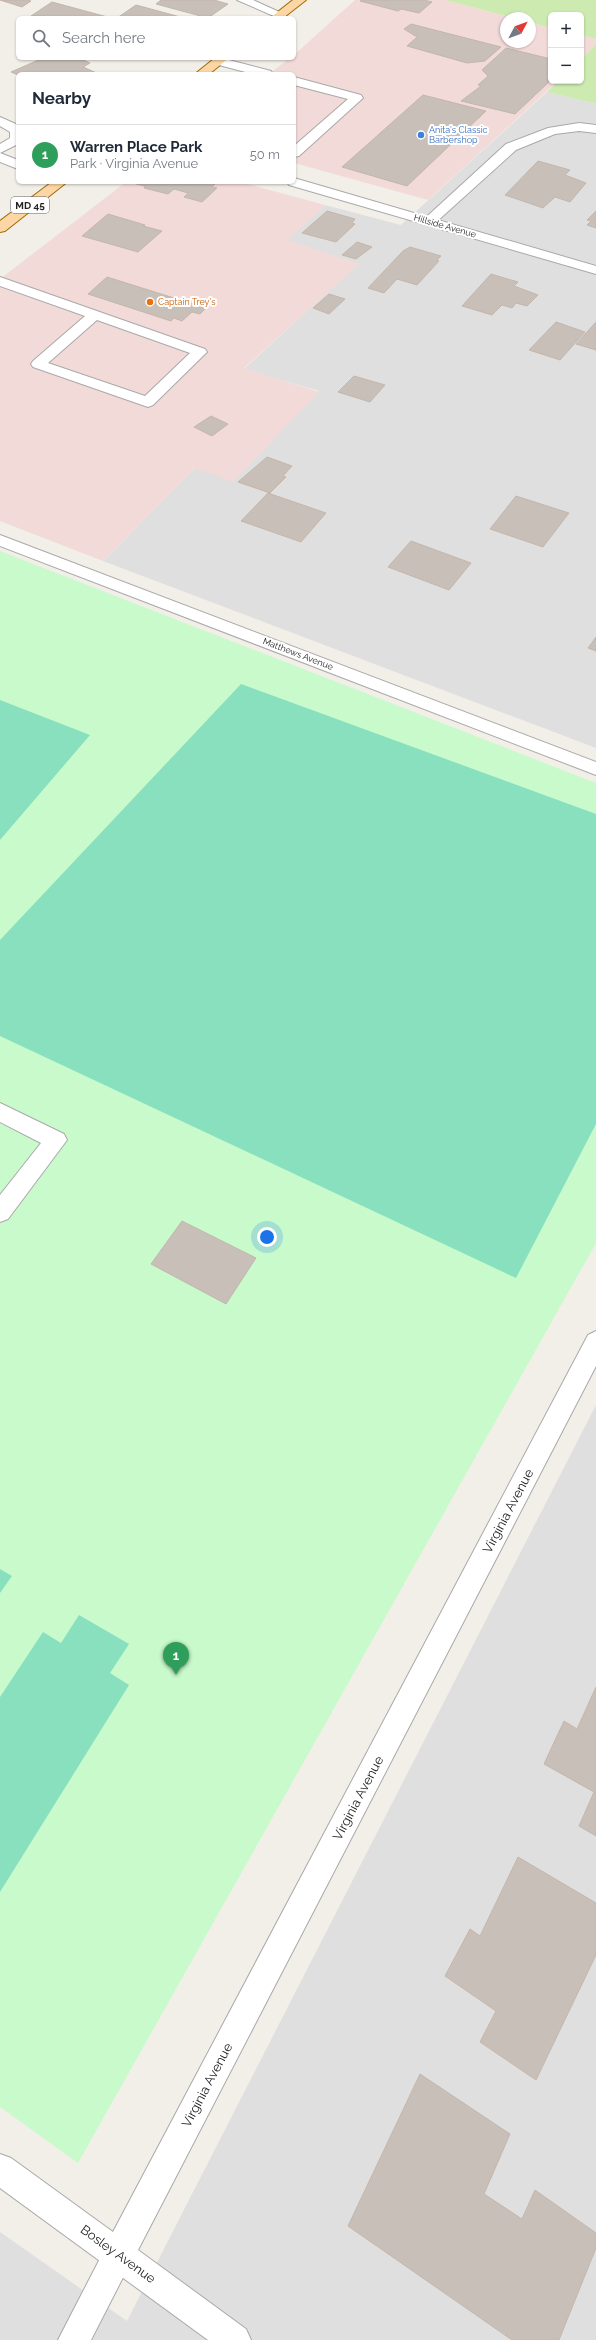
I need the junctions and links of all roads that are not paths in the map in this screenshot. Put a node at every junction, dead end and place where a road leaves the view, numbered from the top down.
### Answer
1 (243, 0) edge
2 (300, 0) edge
3 (276, 16) edge
4 (279, 16) edge
5 (221, 60) edge
6 (204, 72) edge
7 (260, 72) edge
8 (296, 82) edge
9 (0, 121) edge
10 (16, 129) edge
11 (596, 129) edge
12 (16, 140) edge
13 (0, 149) edge
14 (296, 151) edge
15 (0, 157) edge
16 (16, 164) edge
17 (296, 183) edge
18 (56, 184) edge
19 (429, 221) junction
20 (0, 228) edge
21 (596, 270) edge
22 (0, 281) edge
23 (95, 315) junction
24 (0, 540) edge
25 (596, 769) edge
26 (0, 1112) edge
27 (0, 1212) edge
28 (596, 1342) edge
29 (588, 1378) edge
30 (0, 2169) edge
31 (119, 2254) junction
32 (74, 2340) edge
33 (235, 2340) edge

1 - 3 street
2 - 4 main road
5 - 6 main road
5 - 7 street
8 - 14 street
9 - 10 street
11 - 19 street
12 - 13 street
15 - 16 street
17 - 19 street, Hillside Avenue
18 - 20 main road, MD 45
19 - 21 street, Hillside Avenue
22 - 23 street
23 - 23 street
24 - 25 street, Matthews Avenue
26 - 27 street
28 - 29 street, Virginia Avenue
29 - 31 street, Virginia Avenue
30 - 31 street, Bosley Avenue
31 - 32 street, Virginia Avenue
31 - 33 street, Bosley Avenue

